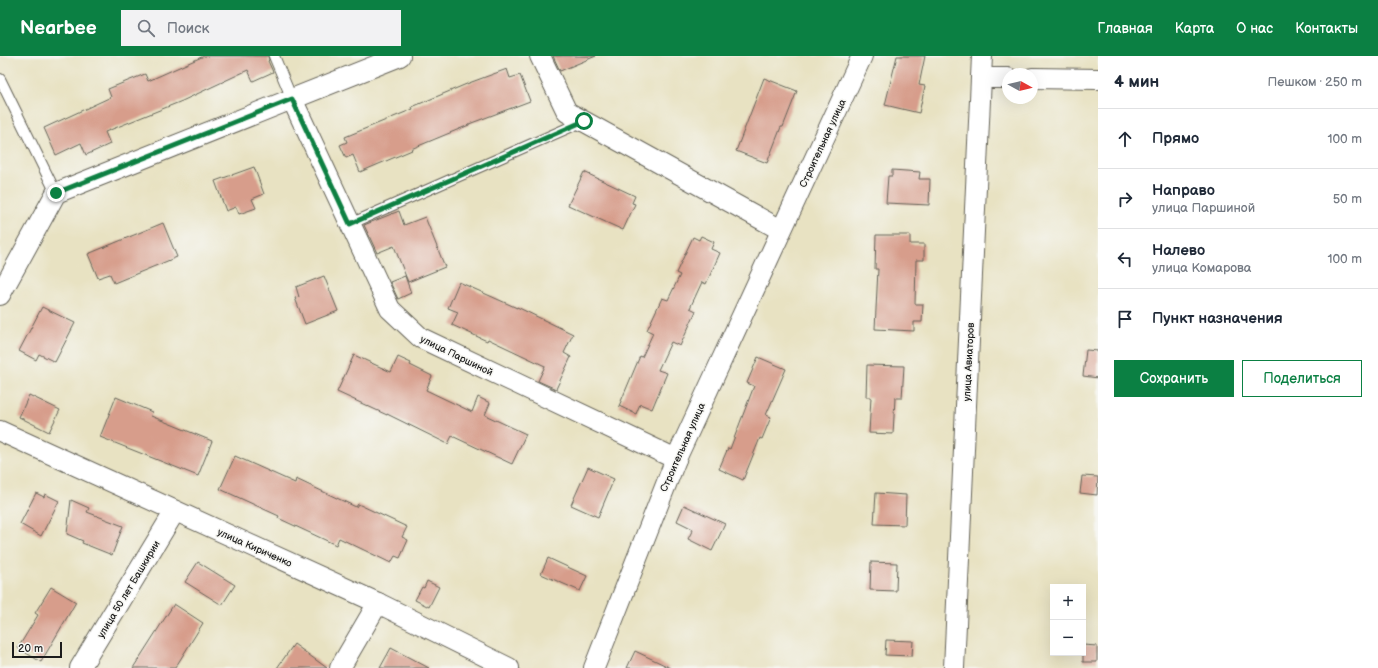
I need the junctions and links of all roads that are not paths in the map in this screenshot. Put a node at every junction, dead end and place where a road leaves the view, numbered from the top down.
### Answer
1 (274, 56) edge
2 (400, 56) edge
3 (540, 56) edge
4 (862, 56) edge
5 (982, 56) edge
6 (981, 78) junction
7 (1002, 78) edge
8 (1038, 78) edge
9 (0, 79) edge
10 (1098, 79) edge
11 (292, 99) junction
12 (584, 121) junction
13 (56, 193) junction
14 (350, 224) junction
15 (781, 230) junction
16 (0, 295) edge
17 (0, 431) edge
18 (676, 459) junction
19 (176, 511) junction
20 (378, 603) junction
21 (80, 668) edge
22 (340, 668) edge
23 (509, 668) edge
24 (594, 668) edge
25 (954, 668) edge

1 - 11 lane
2 - 11 street
3 - 12 street
4 - 15 street, Строительная улица
5 - 6 street, улица Авиаторов
6 - 7 street
6 - 25 street, улица Авиаторов
8 - 10 street
9 - 13 lane
11 - 13 street
11 - 14 street, улица Паршиной
12 - 14 lane
12 - 15 street
13 - 16 street
14 - 18 street, улица Паршиной
15 - 18 street, Строительная улица
17 - 19 street, улица Кириченко
18 - 24 street, Строительная улица
19 - 20 street, улица Кириченко
19 - 21 street, улица 50 лет Башкирии
20 - 22 street
20 - 23 street, улица Кириченко

